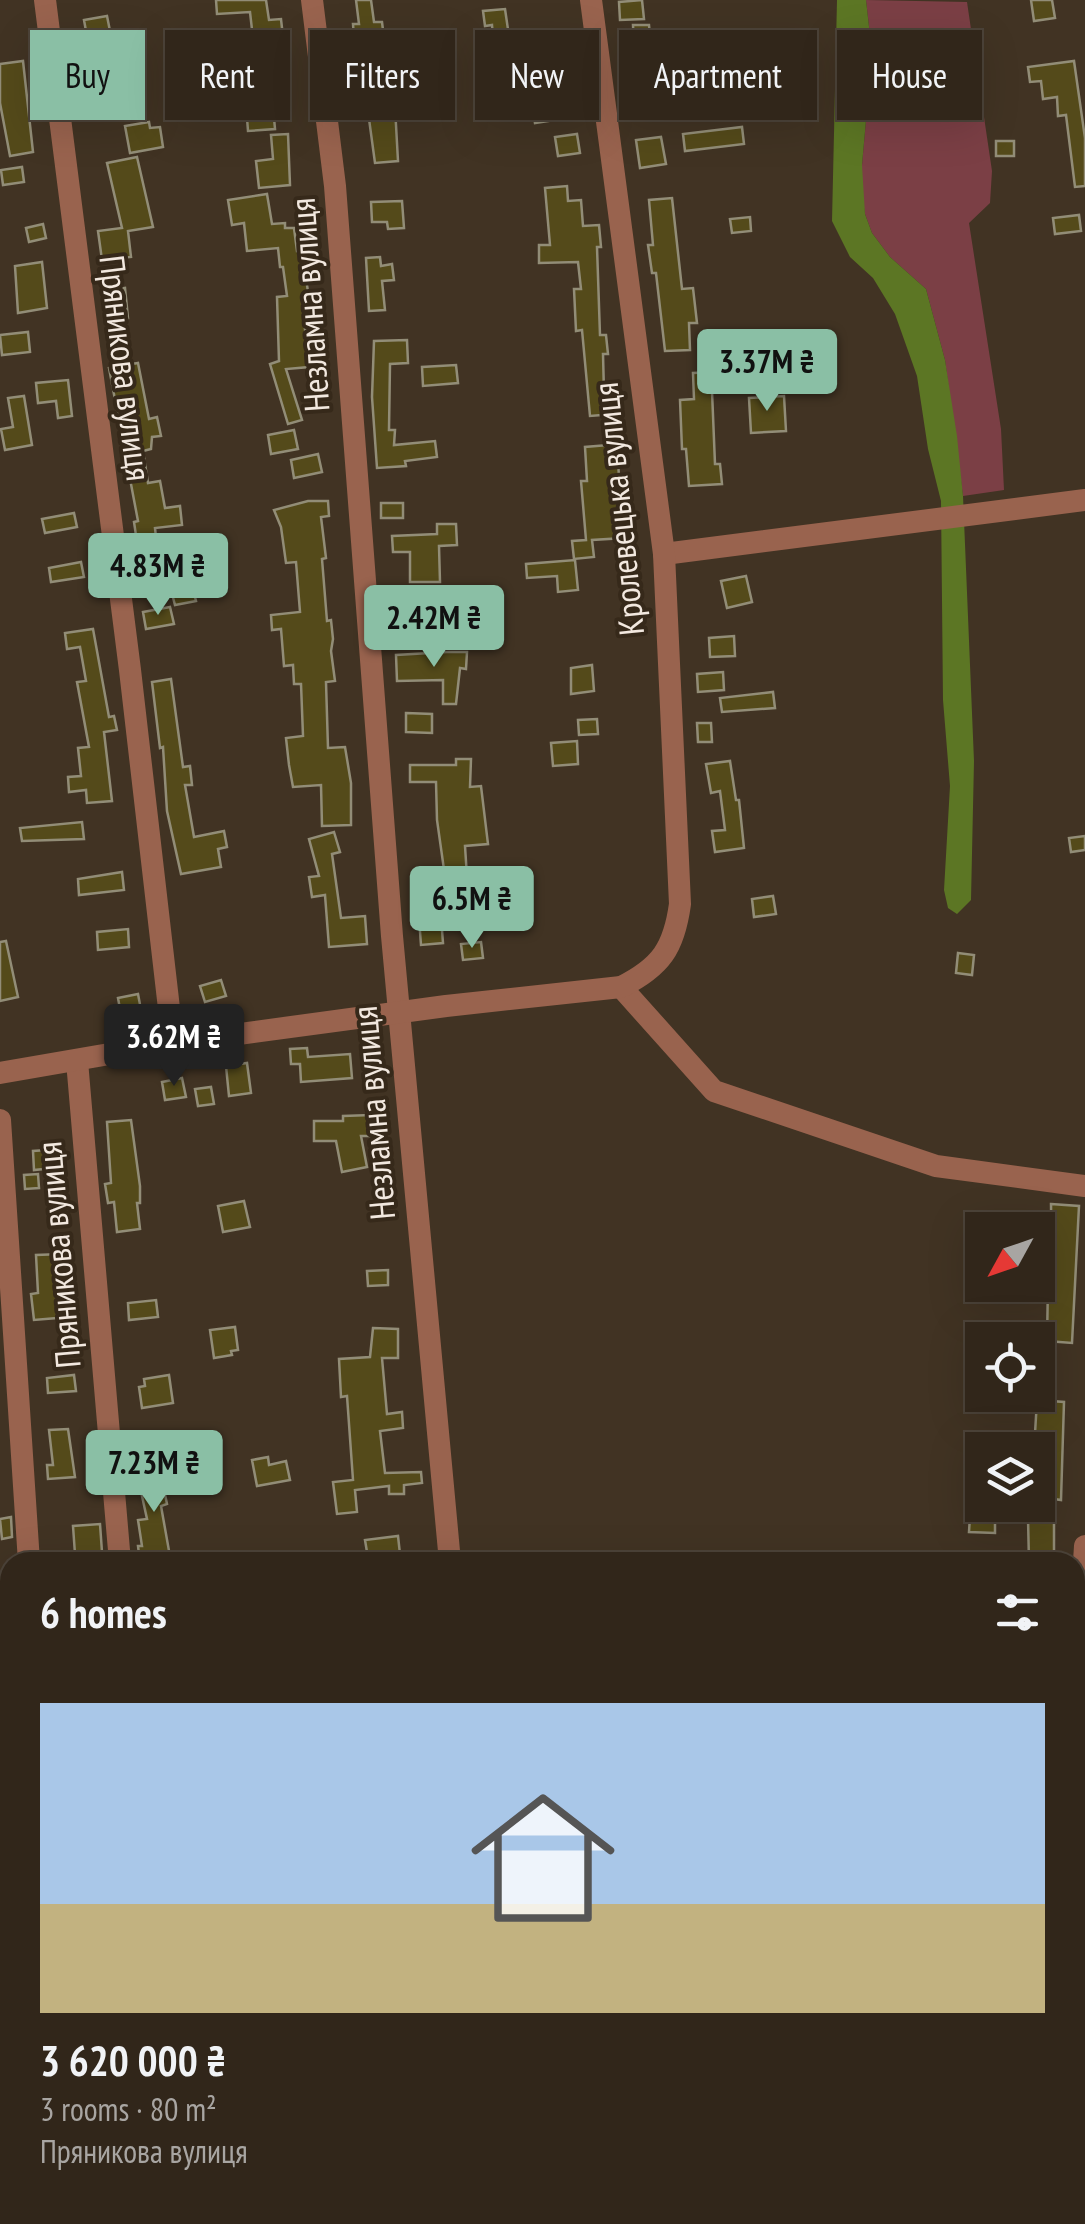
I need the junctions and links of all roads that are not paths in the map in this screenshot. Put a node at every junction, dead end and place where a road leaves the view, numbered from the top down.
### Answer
1 (44, 0) edge
2 (312, 0) edge
3 (591, 0) edge
4 (1085, 500) edge
5 (664, 554) junction
6 (621, 987) junction
7 (399, 1013) junction
8 (173, 1043) junction
9 (77, 1062) junction
10 (0, 1073) edge
11 (0, 1120) edge
12 (1085, 1186) edge
13 (28, 1552) edge
14 (119, 1552) edge
15 (449, 1552) edge

1 - 8 street, Пряникова вулиця
2 - 7 street, Незламна вулиця
3 - 5 street, Кролевецька вулиця
4 - 5 street
5 - 6 street, Кролевецька вулиця
6 - 7 street
6 - 12 street
7 - 8 street
7 - 15 street, Незламна вулиця
8 - 9 street
9 - 10 street
9 - 14 street, Пряникова вулиця
11 - 13 street

